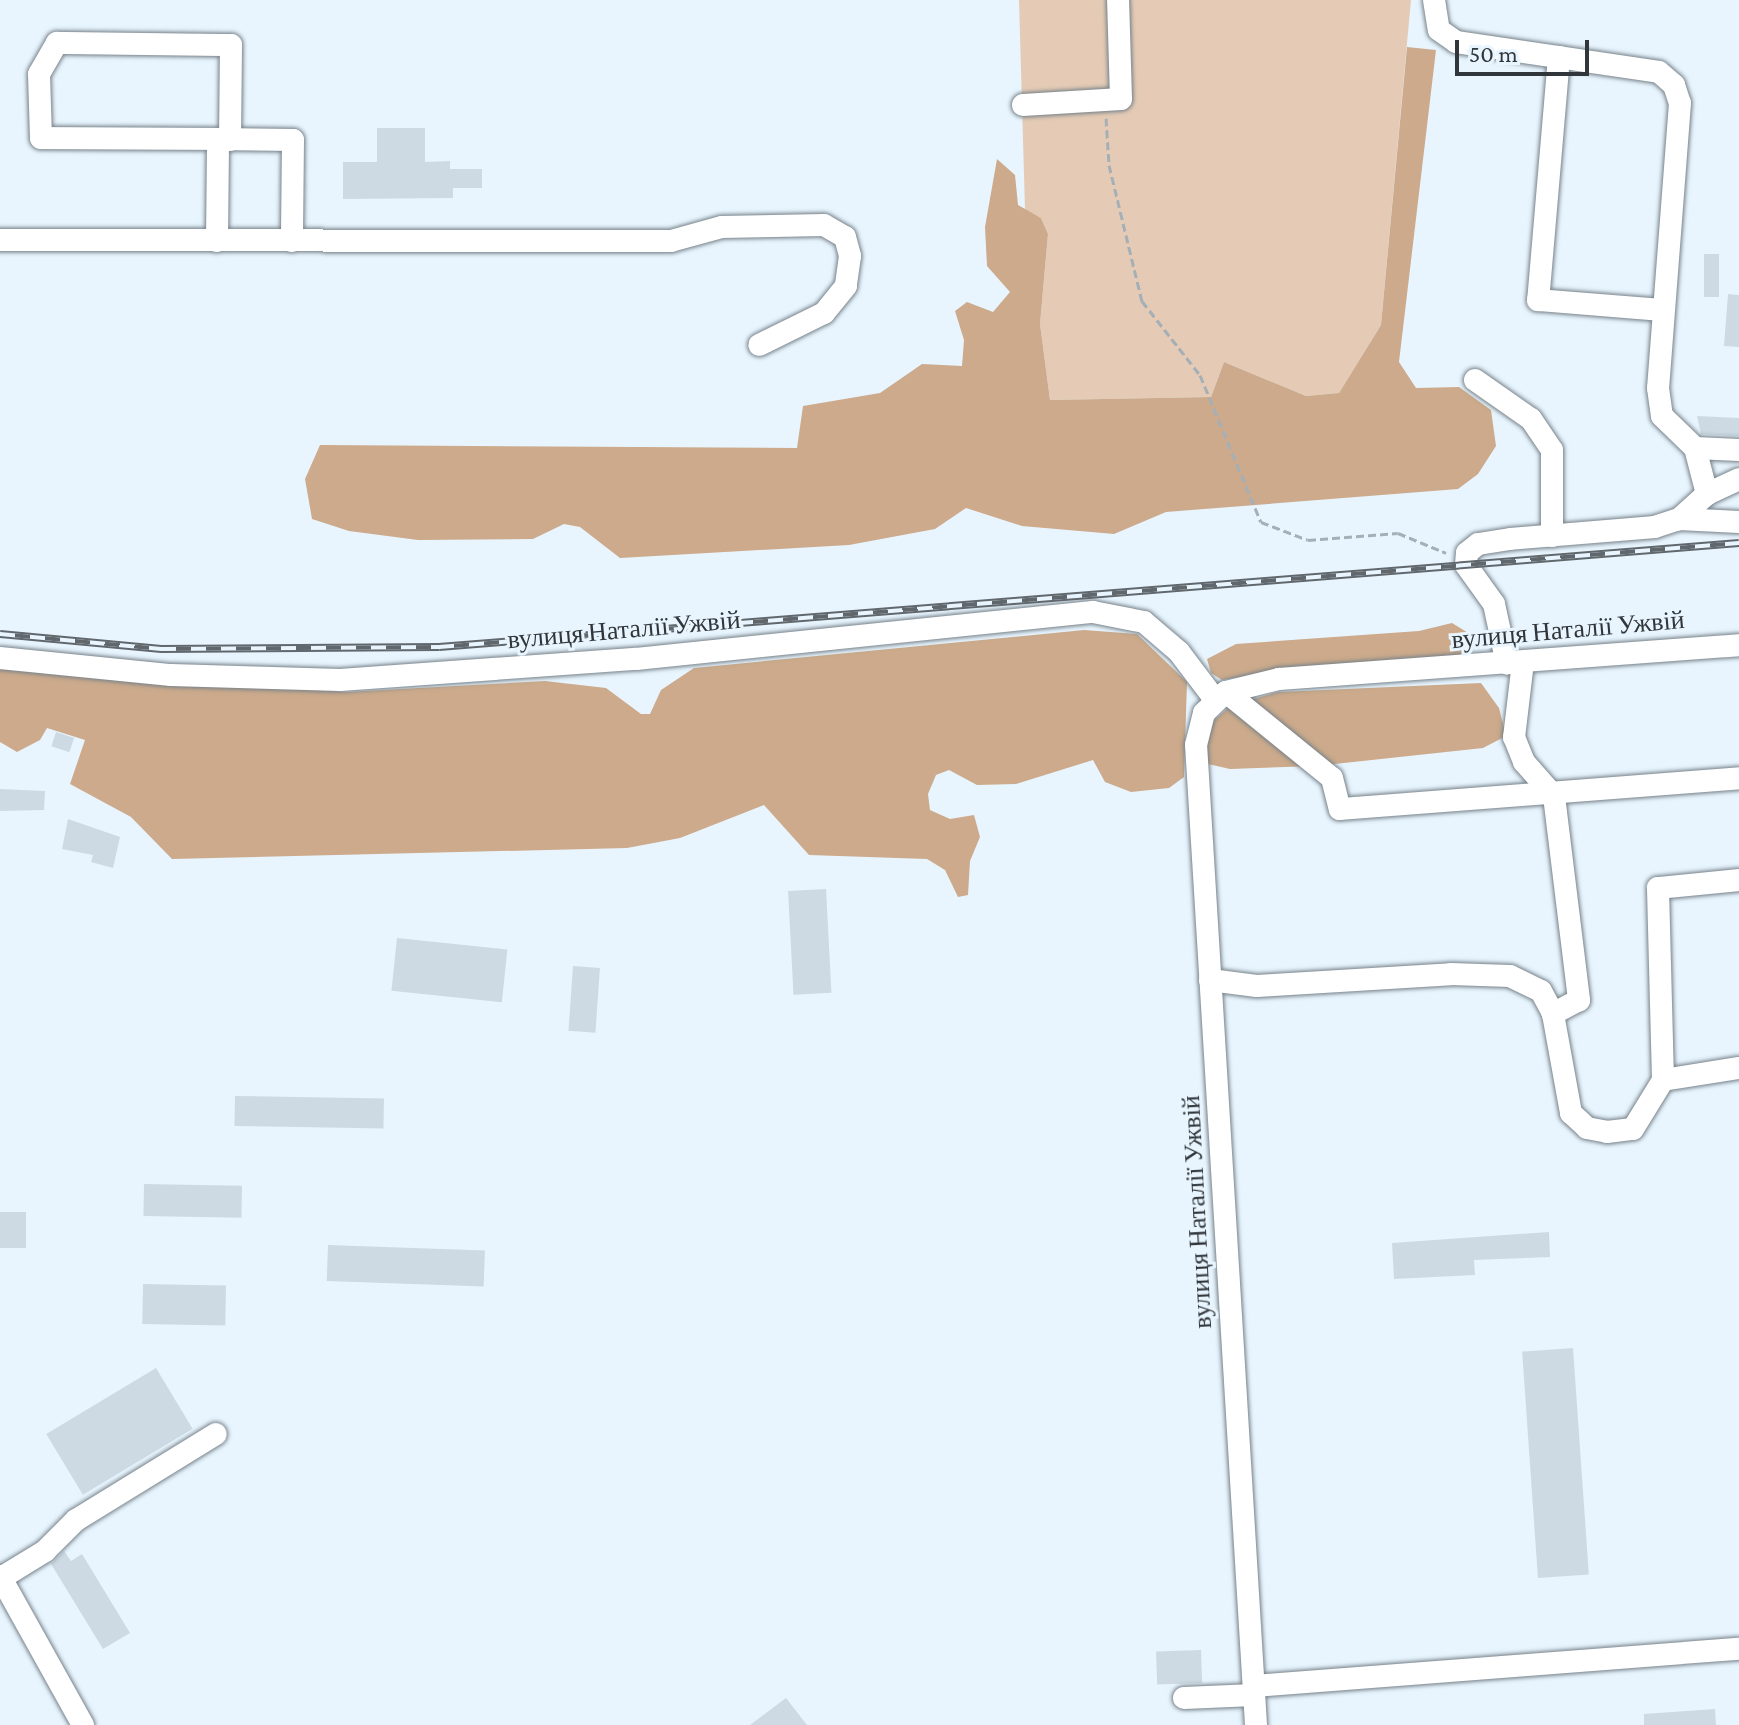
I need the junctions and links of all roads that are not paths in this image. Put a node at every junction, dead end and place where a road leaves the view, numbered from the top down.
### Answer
1 (1118, 0) edge
2 (1434, 0) edge
3 (1559, 57) junction
4 (1023, 105) dead end
5 (224, 139) junction
6 (0, 240) edge
7 (217, 241) junction
8 (292, 241) junction
9 (1661, 310) junction
10 (759, 345) dead end
11 (1475, 380) dead end
12 (1695, 448) junction
13 (1739, 450) edge
14 (1739, 479) edge
15 (1707, 494) junction
16 (1679, 519) junction
17 (1739, 522) edge
18 (1552, 536) junction
19 (1739, 645) edge
20 (0, 658) edge
21 (1515, 663) junction
22 (1221, 696) junction
23 (1738, 782) edge
24 (1554, 796) junction
25 (1739, 880) edge
26 (1210, 980) junction
27 (1553, 1014) junction
28 (1739, 1068) edge
29 (1663, 1080) junction
30 (216, 1434) dead end
31 (0, 1577) edge
32 (1739, 1649) edge
33 (1254, 1690) junction
34 (1184, 1698) dead end
35 (83, 1725) edge
36 (1256, 1725) edge

1 - 4 street
2 - 3 street
3 - 9 street
3 - 9 street
5 - 5 street
5 - 7 street
5 - 8 street
6 - 7 street
7 - 8 street
8 - 10 street
9 - 12 street
11 - 18 street
12 - 13 street
12 - 15 street
14 - 15 street
15 - 16 street
16 - 17 street
16 - 18 street
18 - 21 street
19 - 21 street, вулиця Наталії Ужвій
20 - 22 street, вулиця Наталії Ужвій
21 - 22 street, вулиця Наталії Ужвій
21 - 24 street
22 - 24 street
22 - 26 street, вулиця Наталії Ужвій
23 - 24 street
24 - 27 street
25 - 29 street
26 - 27 street
26 - 33 street, вулиця Наталії Ужвій
27 - 29 street
28 - 29 street
30 - 31 street
31 - 35 street
32 - 33 street
33 - 34 street
33 - 36 street, вулиця Наталії Ужвій

